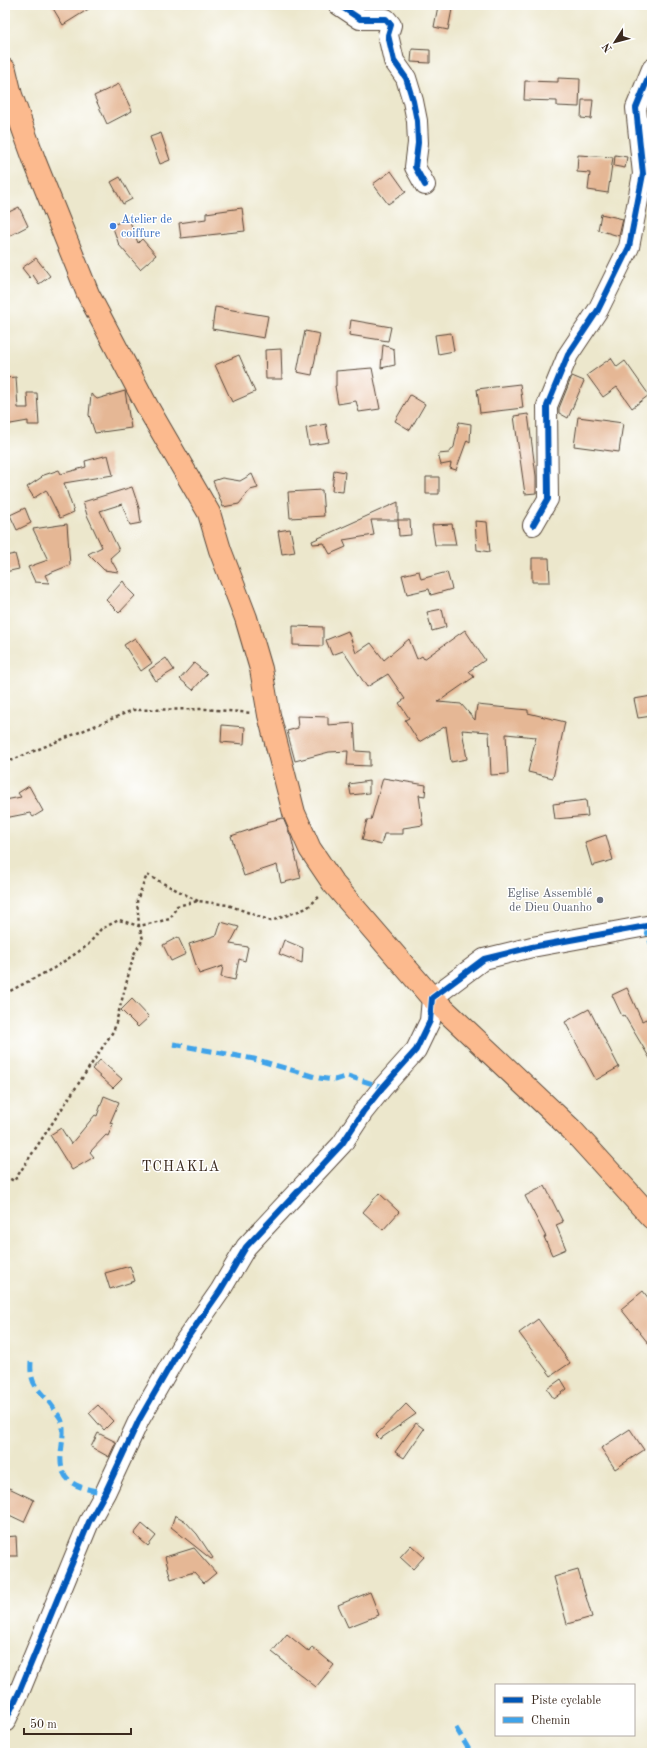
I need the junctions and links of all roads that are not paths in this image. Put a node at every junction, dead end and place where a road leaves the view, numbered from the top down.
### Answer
1 (339, 5) edge
2 (652, 69) edge
3 (5, 70) edge
4 (425, 185) dead end
5 (533, 525) dead end
6 (652, 925) edge
7 (432, 998) junction
8 (652, 1218) edge
9 (5, 1722) edge

1 - 4 street
2 - 5 street
3 - 7 main road
6 - 7 street
7 - 8 main road
7 - 9 street

